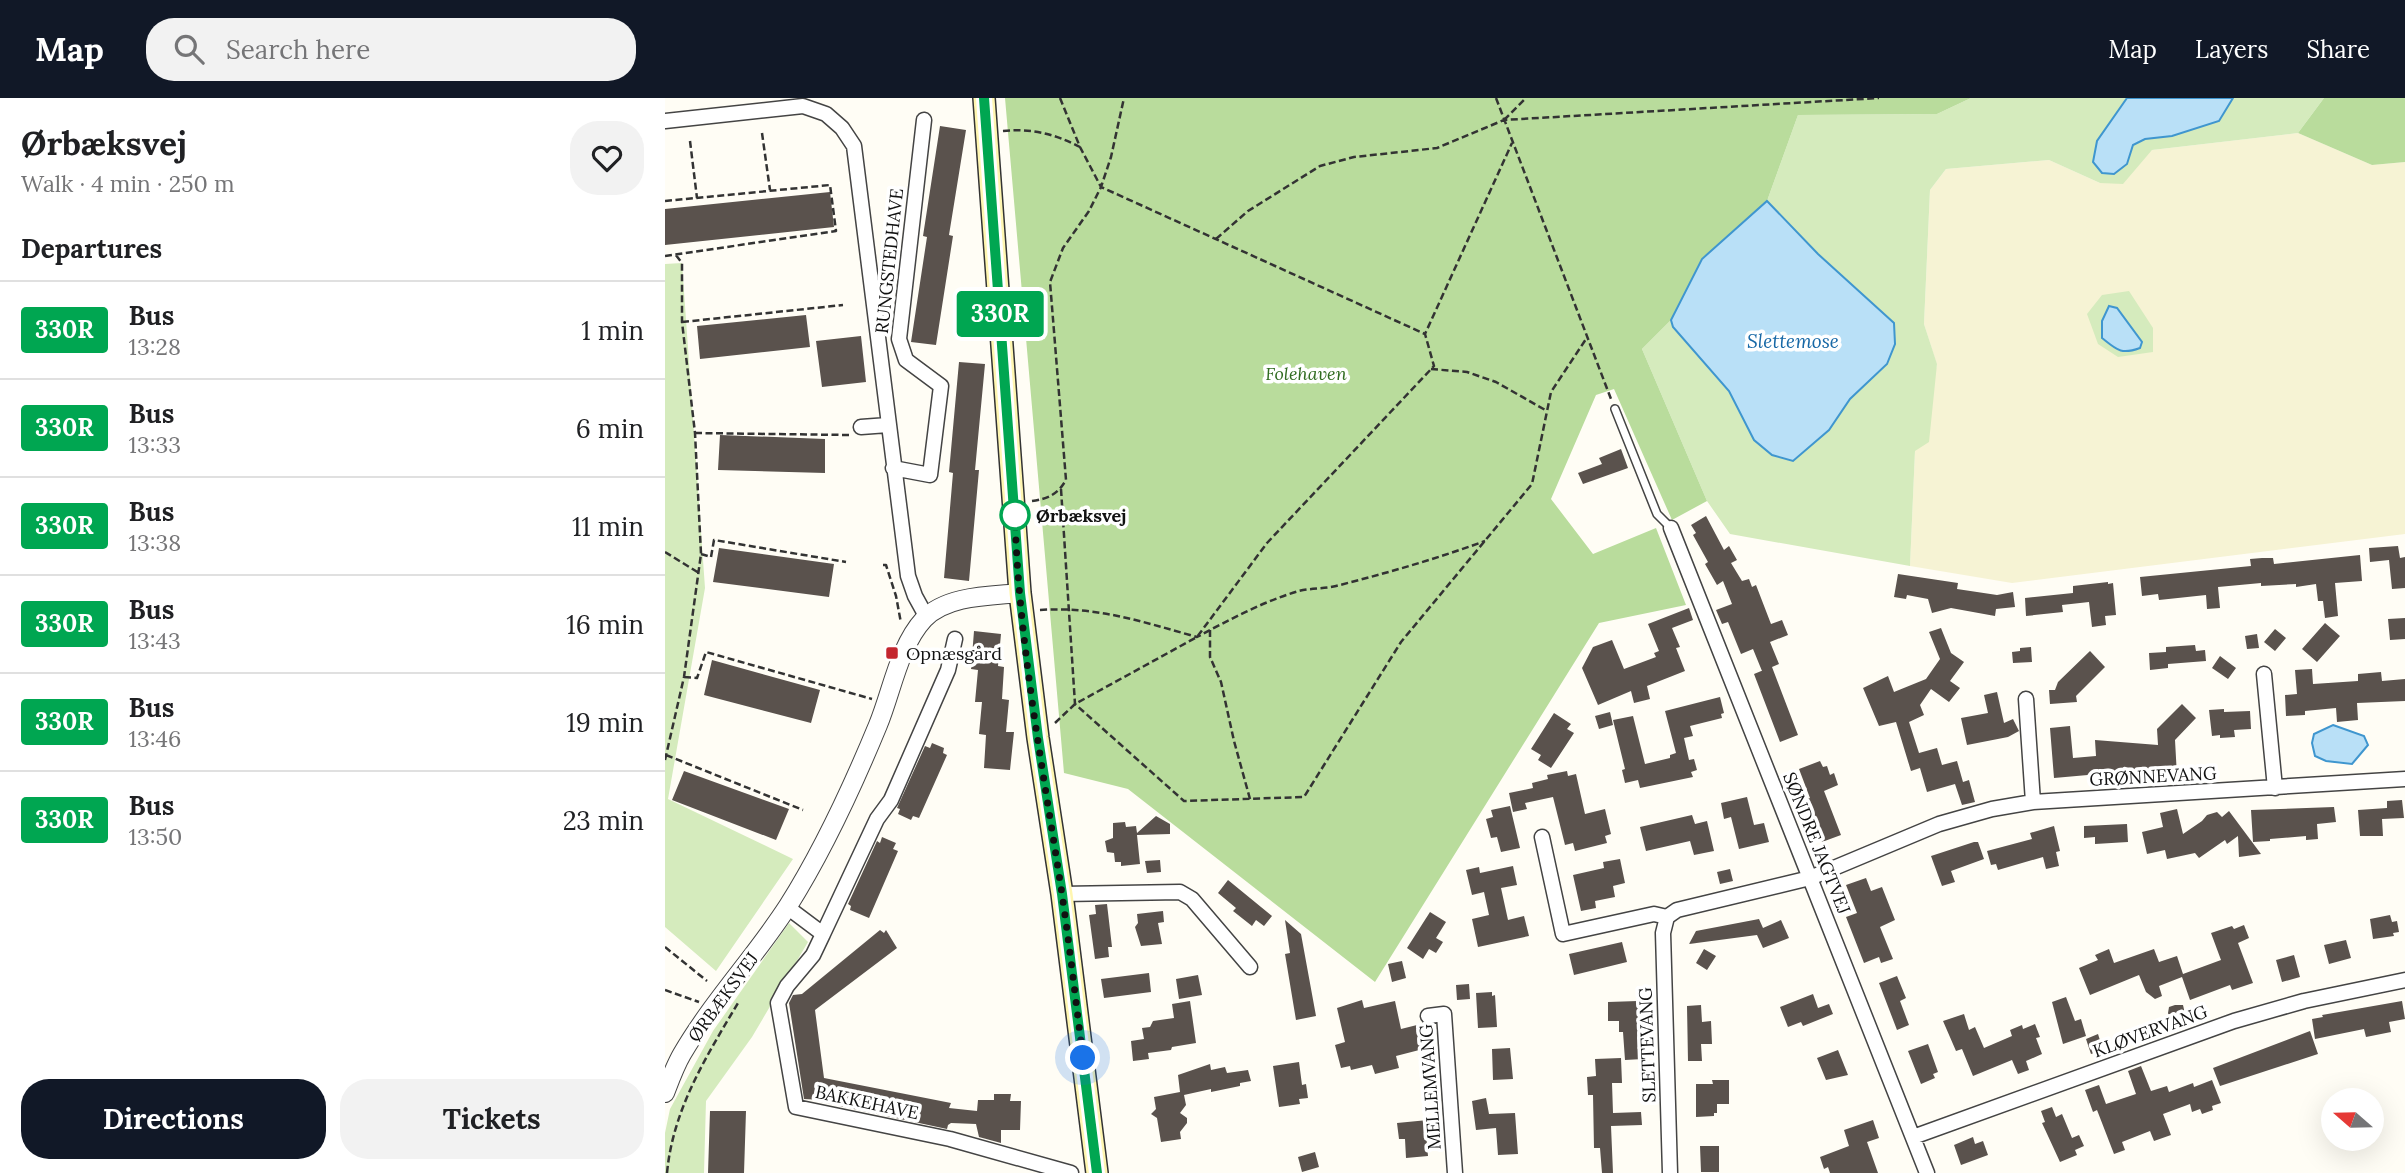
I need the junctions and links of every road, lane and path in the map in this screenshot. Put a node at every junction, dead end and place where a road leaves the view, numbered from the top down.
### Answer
1 (984, 98) edge
2 (1060, 98) edge
3 (1124, 98) edge
4 (1496, 98) edge
5 (1526, 98) edge
6 (1879, 98) edge
7 (924, 120) dead end
8 (1504, 120) junction
9 (665, 121) edge
10 (762, 133) dead end
11 (986, 133) junction
12 (691, 141) dead end
13 (1512, 143) junction
14 (1080, 148) junction
15 (1101, 187) junction
16 (770, 190) junction
17 (697, 198) junction
18 (665, 201) edge
19 (1216, 239) junction
20 (675, 254) junction
21 (665, 256) edge
22 (843, 305) dead end
23 (682, 322) junction
24 (1425, 334) junction
25 (1586, 339) junction
26 (1431, 369) junction
27 (1615, 409) joint
28 (1547, 411) junction
29 (888, 425) junction
30 (856, 431) joint
31 (695, 433) junction
32 (893, 468) junction
33 (1061, 489) junction
34 (1014, 503) junction
35 (1671, 528) joint
36 (1485, 540) junction
37 (665, 552) edge
38 (701, 554) junction
39 (846, 562) dead end
40 (883, 565) dead end
41 (699, 573) junction
42 (1021, 602) junction
43 (1069, 608) junction
44 (926, 616) junction
45 (1210, 630) junction
46 (910, 637) junction
47 (1197, 637) junction
48 (955, 639) dead end
49 (2263, 674) dead end
50 (684, 677) junction
51 (872, 698) dead end
52 (2025, 699) dead end
53 (1076, 704) junction
54 (1038, 738) junction
55 (666, 755) edge
56 (665, 760) edge
57 (2405, 779) edge
58 (2276, 788) junction
59 (1250, 799) junction
60 (2033, 802) junction
61 (803, 810) dead end
62 (1542, 837) dead end
63 (1810, 878) junction
64 (1062, 894) junction
65 (787, 907) junction
66 (1667, 917) junction
67 (823, 934) junction
68 (665, 947) edge
69 (1250, 967) dead end
70 (2405, 980) edge
71 (707, 981) dead end
72 (665, 990) edge
73 (738, 1003) dead end
74 (711, 1009) junction
75 (1428, 1016) dead end
76 (665, 1093) edge
77 (1913, 1137) junction
78 (667, 1173) edge
79 (1071, 1173) edge
80 (1097, 1173) edge
81 (1455, 1173) edge
82 (1670, 1173) edge
83 (1927, 1173) edge

1 - 11 main road
2 - 14 path
3 - 15 path
4 - 8 path
5 - 8 path
6 - 8 path
7 - 32 street, RUNGSTEDHAVE
8 - 13 path
8 - 19 path
9 - 29 street
10 - 16 path
11 - 14 path
11 - 34 main road
12 - 17 path
13 - 24 path
13 - 25 path
14 - 15 path
15 - 19 path
15 - 33 path
16 - 17 path
16 - 20 path
17 - 18 path
19 - 24 path
20 - 21 path
20 - 23 path
22 - 23 path
23 - 31 path
24 - 26 path
25 - 27 path
25 - 28 path
26 - 28 path
26 - 47 path
27 - 35 lane
28 - 36 path
29 - 30 street
29 - 32 street
30 - 31 path
31 - 38 path
32 - 44 street
33 - 34 path
33 - 43 path
34 - 42 main road
35 - 63 street, SØNDRE JAGTVEJ
36 - 45 path
36 - 59 path
37 - 41 path
38 - 39 path
38 - 41 path
40 - 46 path
41 - 50 path
42 - 43 path
42 - 44 street, ØRBÆKSVEJ
42 - 54 main road
43 - 47 path
43 - 53 path
44 - 46 street, ØRBÆKSVEJ
45 - 47 path
45 - 59 path
46 - 65 street, ØRBÆKSVEJ
47 - 53 path
48 - 67 street, BAKKEHAVE
49 - 58 street
50 - 51 path
50 - 55 path
52 - 60 street
53 - 54 path
53 - 59 path
54 - 64 main road
55 - 56 path
55 - 61 path
57 - 58 street, GRØNNEVANG
58 - 60 street, GRØNNEVANG
60 - 63 street, GRØNNEVANG
62 - 66 street
63 - 66 street
63 - 77 street, SØNDRE JAGTVEJ
64 - 69 street
64 - 80 main road
65 - 67 street
65 - 74 street, ØRBÆKSVEJ
66 - 82 street, SLETTEVANG
67 - 79 street, BAKKEHAVE
68 - 71 path
70 - 77 street, KLØVERVANG
72 - 74 path
73 - 78 path
74 - 76 street, ØRBÆKSVEJ
75 - 81 street, MELLEMVANG
77 - 83 street, SØNDRE JAGTVEJ

